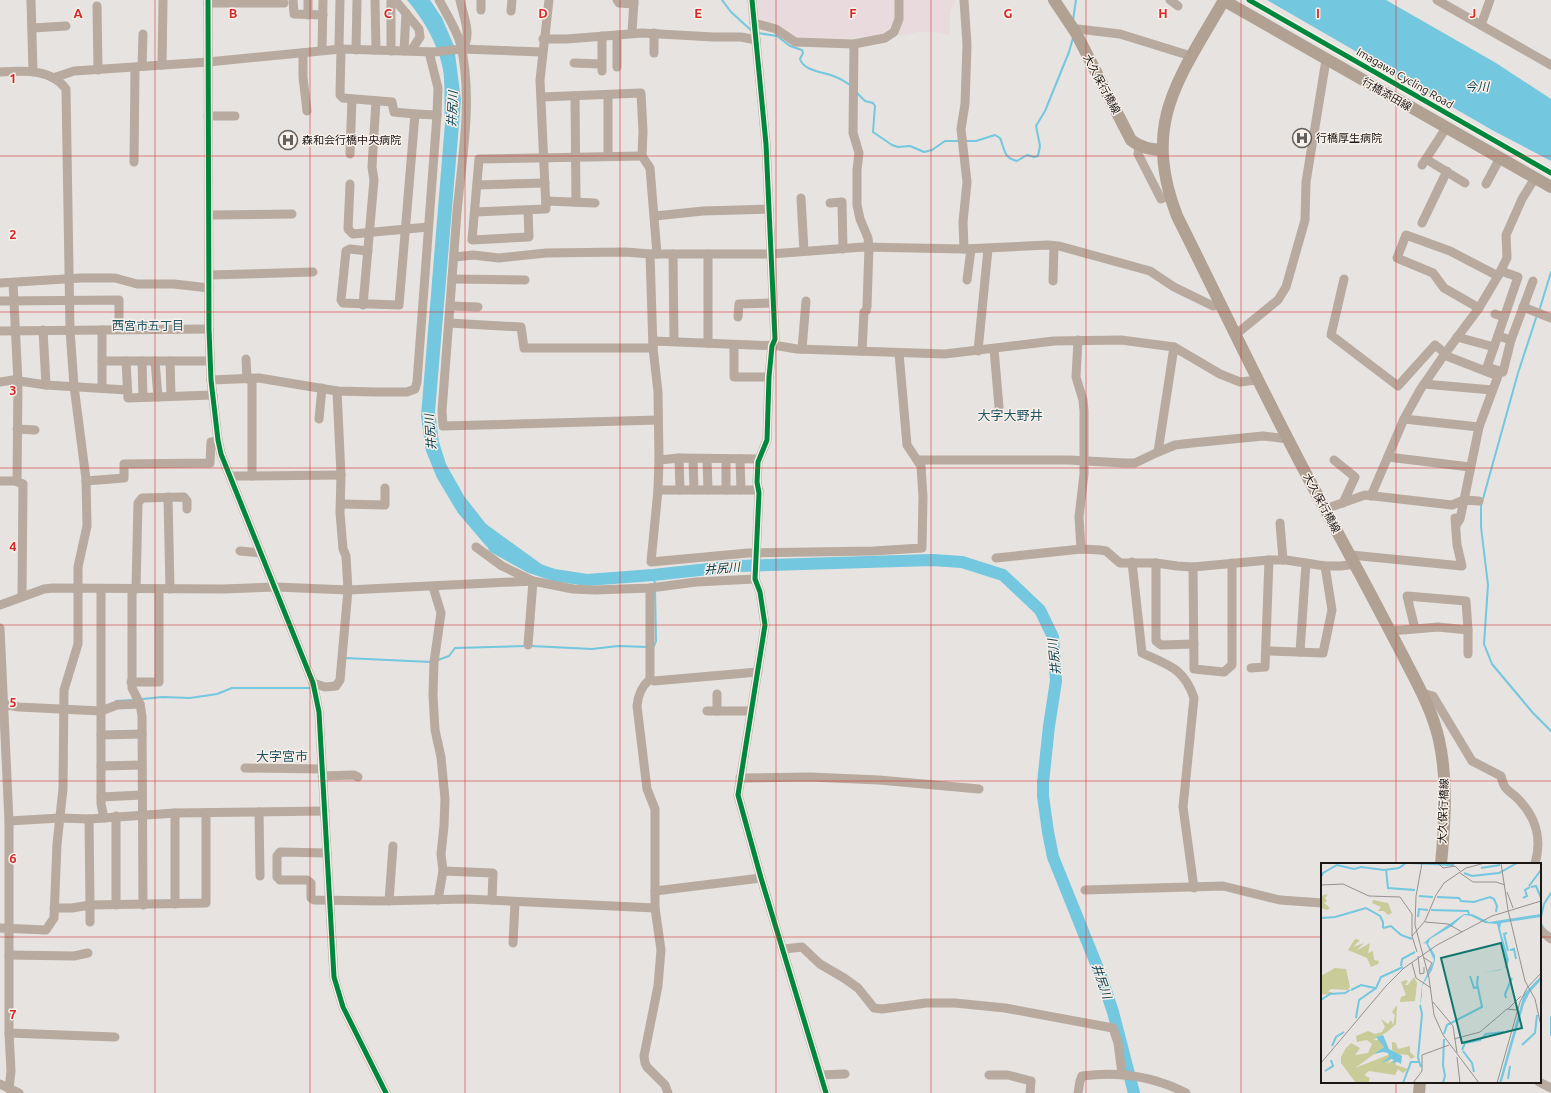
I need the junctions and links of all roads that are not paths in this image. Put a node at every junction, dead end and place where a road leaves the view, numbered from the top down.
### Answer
1 (31, 0) edge
2 (163, 0) edge
3 (308, 0) edge
4 (323, 0) edge
5 (340, 0) edge
6 (357, 0) edge
7 (375, 0) edge
8 (391, 0) edge
9 (395, 0) edge
10 (439, 0) edge
11 (460, 0) edge
12 (481, 0) edge
13 (512, 0) edge
14 (548, 0) edge
15 (616, 0) edge
16 (752, 0) edge
17 (898, 0) edge
18 (964, 0) edge
19 (1054, 0) edge
20 (1170, 0) edge
21 (1224, 0) edge
22 (1437, 0) edge
23 (1490, 0) edge
24 (208, 2) edge
25 (289, 2) edge
26 (634, 2) edge
27 (97, 6) dead end
28 (1178, 6) dead end
29 (481, 10) dead end
30 (511, 11) dead end
31 (406, 12) junction
32 (308, 15) junction
33 (323, 15) junction
34 (754, 23) junction
35 (1481, 25) junction
36 (66, 26) dead end
37 (32, 28) junction
38 (632, 33) junction
39 (654, 33) junction
40 (1076, 33) junction
41 (143, 34) dead end
42 (616, 35) junction
43 (602, 36) junction
44 (543, 40) junction
45 (756, 40) junction
46 (854, 44) junction
47 (340, 47) junction
48 (461, 49) junction
49 (322, 50) junction
50 (356, 50) junction
51 (376, 50) junction
52 (391, 51) junction
53 (408, 51) junction
54 (431, 52) junction
55 (542, 52) junction
56 (303, 53) junction
57 (654, 53) dead end
58 (1191, 56) junction
59 (1326, 60) junction
60 (208, 62) junction
61 (162, 65) junction
62 (1551, 65) edge
63 (139, 67) junction
64 (617, 67) dead end
65 (98, 70) junction
66 (33, 71) junction
67 (0, 72) edge
68 (582, 74) dead end
69 (53, 78) junction
70 (608, 95) junction
71 (575, 96) junction
72 (542, 97) junction
73 (352, 99) junction
74 (376, 101) junction
75 (307, 112) dead end
76 (415, 114) junction
77 (437, 115) junction
78 (208, 116) junction
79 (235, 116) dead end
80 (1446, 128) junction
81 (1139, 146) junction
82 (1162, 150) junction
83 (350, 154) dead end
84 (608, 156) junction
85 (642, 156) junction
86 (544, 157) junction
87 (576, 158) junction
88 (1500, 158) junction
89 (134, 162) dead end
90 (1447, 171) junction
91 (1535, 178) junction
92 (1465, 182) dead end
93 (545, 183) junction
94 (350, 184) dead end
95 (1486, 184) dead end
96 (477, 185) junction
97 (1551, 187) edge
98 (1169, 195) junction
99 (801, 198) dead end
100 (546, 201) junction
101 (576, 202) junction
102 (595, 203) dead end
103 (830, 203) dead end
104 (769, 209) junction
105 (528, 210) junction
106 (475, 212) junction
107 (292, 214) dead end
108 (209, 215) junction
109 (655, 216) junction
110 (1422, 223) dead end
111 (428, 227) junction
112 (406, 228) junction
113 (370, 232) junction
114 (1054, 246) junction
115 (869, 247) junction
116 (843, 249) junction
117 (967, 249) junction
118 (988, 249) junction
119 (368, 250) junction
120 (804, 251) junction
121 (653, 254) junction
122 (673, 254) junction
123 (708, 254) junction
124 (771, 254) junction
125 (455, 258) junction
126 (314, 272) dead end
127 (1500, 273) junction
128 (209, 275) junction
129 (68, 279) junction
130 (452, 279) junction
131 (1344, 279) dead end
132 (525, 280) dead end
133 (967, 280) dead end
134 (1053, 281) dead end
135 (1533, 281) dead end
136 (0, 283) edge
137 (13, 283) junction
138 (209, 288) junction
139 (69, 300) junction
140 (0, 301) edge
141 (14, 301) junction
142 (806, 301) dead end
143 (773, 303) junction
144 (1509, 304) junction
145 (363, 305) junction
146 (1221, 305) junction
147 (450, 306) junction
148 (478, 307) dead end
149 (1480, 308) junction
150 (1523, 308) junction
151 (1495, 314) dead end
152 (738, 317) dead end
153 (1504, 317) junction
154 (1551, 318) edge
155 (449, 323) junction
156 (209, 329) junction
157 (43, 330) junction
158 (70, 330) junction
159 (102, 330) junction
160 (119, 330) junction
161 (0, 331) edge
162 (15, 331) junction
163 (1235, 335) junction
164 (1498, 336) junction
165 (1457, 337) junction
166 (1078, 340) junction
167 (1511, 340) junction
168 (674, 341) junction
169 (708, 343) junction
170 (653, 344) junction
171 (734, 344) junction
172 (772, 346) junction
173 (1174, 347) junction
174 (1494, 347) junction
175 (802, 349) junction
176 (994, 349) junction
177 (862, 351) junction
178 (978, 351) junction
179 (899, 353) junction
180 (1444, 354) junction
181 (245, 359) dead end
182 (102, 360) junction
183 (126, 361) junction
184 (142, 361) junction
185 (155, 361) junction
186 (170, 361) junction
187 (210, 361) junction
188 (769, 377) junction
189 (250, 379) junction
190 (211, 380) junction
191 (1257, 380) junction
192 (0, 382) edge
193 (18, 382) junction
194 (1424, 384) junction
195 (46, 385) junction
196 (74, 386) junction
197 (102, 388) junction
198 (322, 388) junction
199 (127, 390) junction
200 (1492, 390) junction
201 (337, 391) junction
202 (213, 395) junction
203 (171, 396) junction
204 (143, 397) junction
205 (158, 397) junction
206 (999, 407) dead end
207 (319, 419) dead end
208 (1404, 419) junction
209 (658, 420) junction
210 (1479, 427) junction
211 (17, 429) junction
212 (35, 430) dead end
213 (1288, 439) junction
214 (218, 440) junction
215 (1158, 452) junction
216 (1388, 457) junction
217 (679, 458) junction
218 (693, 458) junction
219 (707, 459) junction
220 (726, 459) junction
221 (740, 459) junction
222 (759, 459) junction
223 (661, 460) junction
224 (917, 460) junction
225 (1084, 460) junction
226 (1334, 460) dead end
227 (1470, 467) junction
228 (341, 475) junction
229 (230, 476) junction
230 (252, 476) junction
231 (32, 480) dead end
232 (86, 480) junction
233 (0, 481) edge
234 (20, 482) junction
235 (385, 488) dead end
236 (662, 490) junction
237 (680, 490) junction
238 (694, 490) junction
239 (708, 490) junction
240 (726, 490) junction
241 (741, 490) junction
242 (758, 490) junction
243 (1371, 496) junction
244 (168, 497) junction
245 (1464, 500) junction
246 (1479, 501) dead end
247 (1343, 503) junction
248 (341, 504) junction
249 (187, 509) dead end
250 (1325, 509) junction
251 (1280, 523) dead end
252 (476, 547) dead end
253 (1081, 549) junction
254 (240, 551) dead end
255 (260, 553) junction
256 (756, 554) junction
257 (996, 558) dead end
258 (1353, 559) junction
259 (1269, 560) junction
260 (1283, 560) junction
261 (1132, 562) junction
262 (1156, 563) junction
263 (1232, 563) junction
264 (1306, 563) junction
265 (1325, 566) junction
266 (1193, 567) junction
267 (755, 577) junction
268 (533, 581) junction
269 (276, 587) junction
270 (433, 587) junction
271 (80, 588) junction
272 (650, 588) junction
273 (101, 589) junction
274 (134, 589) junction
275 (159, 589) junction
276 (170, 589) junction
277 (348, 590) junction
278 (22, 596) junction
279 (0, 605) edge
280 (0, 628) edge
281 (1415, 629) junction
282 (1468, 630) junction
283 (1390, 631) junction
284 (1194, 644) junction
285 (528, 645) dead end
286 (1267, 651) junction
287 (1300, 652) junction
288 (1468, 654) dead end
289 (1251, 668) dead end
290 (758, 672) junction
291 (650, 680) junction
292 (131, 682) junction
293 (313, 683) junction
294 (716, 694) dead end
295 (1422, 694) junction
296 (2, 704) edge
297 (140, 704) junction
298 (63, 710) junction
299 (101, 711) junction
300 (751, 711) junction
301 (142, 734) junction
302 (2, 735) edge
303 (101, 735) junction
304 (142, 765) junction
305 (3, 766) edge
306 (101, 766) junction
307 (245, 768) dead end
308 (322, 772) junction
309 (358, 777) dead end
310 (740, 778) junction
311 (979, 789) dead end
312 (142, 795) junction
313 (4, 797) edge
314 (101, 797) junction
315 (325, 811) junction
316 (259, 812) junction
317 (174, 813) junction
318 (206, 813) junction
319 (142, 814) junction
320 (116, 816) junction
321 (60, 818) junction
322 (104, 818) junction
323 (89, 819) junction
324 (4, 821) edge
325 (4, 845) edge
326 (393, 846) dead end
327 (327, 853) junction
328 (1441, 863) edge
329 (1535, 863) edge
330 (443, 871) junction
331 (260, 876) dead end
332 (761, 878) junction
333 (1194, 888) junction
334 (1085, 890) dead end
335 (655, 891) junction
336 (329, 900) junction
337 (438, 900) junction
338 (492, 900) junction
339 (389, 901) junction
340 (515, 902) junction
341 (1321, 903) edge
342 (175, 904) junction
343 (90, 905) junction
344 (116, 905) junction
345 (143, 905) junction
346 (54, 908) junction
347 (655, 908) junction
348 (90, 922) dead end
349 (4, 928) edge
350 (1541, 931) edge
351 (1551, 939) edge
352 (513, 943) dead end
353 (784, 950) junction
354 (88, 953) dead end
355 (9, 955) junction
356 (4, 977) edge
357 (6, 1036) edge
358 (115, 1037) dead end
359 (845, 1074) dead end
360 (1123, 1074) junction
361 (821, 1075) junction
362 (989, 1076) dead end
363 (1420, 1083) edge
364 (1541, 1083) edge
365 (0, 1084) edge
366 (1551, 1088) edge
367 (9, 1089) junction
368 (19, 1093) edge
369 (386, 1093) edge
370 (668, 1093) edge
371 (826, 1093) edge
372 (1030, 1093) edge
373 (1078, 1093) edge
374 (1186, 1093) edge
375 (1419, 1093) edge

1 - 37 street
2 - 61 street
3 - 32 street
4 - 33 street
5 - 47 street
6 - 50 street
7 - 51 street
8 - 52 street
9 - 31 street
10 - 48 street
11 - 48 street
12 - 29 street
13 - 30 street
14 - 44 street
15 - 26 street
16 - 34 street
17 - 46 street
18 - 117 street
19 - 40 main road, 大久保行橋線
20 - 28 street
21 - 58 main road, 大久保行橋線
21 - 59 main road, 行橋添田線
22 - 35 street
23 - 35 street
24 - 25 street
24 - 60 street
25 - 32 street
26 - 38 street
27 - 65 street
31 - 53 street
31 - 53 street
32 - 33 street
33 - 49 street
34 - 45 street
34 - 46 street
35 - 62 street
36 - 37 street
37 - 66 street
38 - 39 street
38 - 42 street
39 - 45 street
39 - 57 street
40 - 58 street
40 - 81 main road, 大久保行橋線
41 - 63 street
42 - 43 street
42 - 64 street
43 - 44 street
43 - 68 street
44 - 55 street
45 - 104 street
46 - 115 street
47 - 49 street
47 - 50 street
47 - 73 street
48 - 54 street
48 - 55 street
48 - 125 street
49 - 56 street
50 - 51 street
51 - 52 street
52 - 53 street
53 - 54 street
54 - 77 street
55 - 72 street
56 - 60 street
56 - 75 street
58 - 82 main road, 大久保行橋線
59 - 80 main road, 行橋添田線
59 - 163 street
60 - 61 street
60 - 78 street
61 - 63 street
63 - 65 street
63 - 89 street
65 - 69 street
66 - 67 street
66 - 69 street
69 - 129 street
70 - 71 street
70 - 84 street
70 - 85 street
71 - 72 street
71 - 87 street
72 - 86 street
73 - 74 street
73 - 83 street
74 - 76 street
74 - 113 street
76 - 77 street
76 - 112 street
77 - 111 street
78 - 79 street
78 - 108 street
80 - 88 main road, 行橋添田線
80 - 90 street
81 - 82 main road
81 - 98 street
82 - 98 main road, 大久保行橋線
84 - 85 street
84 - 87 street
85 - 109 street
86 - 87 street
86 - 93 street
86 - 96 street
87 - 101 street
88 - 91 main road, 行橋添田線
88 - 95 street
90 - 92 street
90 - 110 street
91 - 97 main road, 行橋添田線
91 - 127 street
93 - 96 street
93 - 100 street
94 - 113 street
96 - 106 street
98 - 146 main road, 大久保行橋線
99 - 120 street
100 - 101 street
100 - 105 street
101 - 102 street
103 - 116 street
104 - 109 street
104 - 124 street
105 - 106 street
105 - 106 street
107 - 108 street
108 - 128 street
109 - 121 street
111 - 112 street
111 - 201 street
112 - 113 street
112 - 145 street
113 - 119 street
114 - 118 street
114 - 134 street
114 - 146 street
115 - 116 street
115 - 117 street
115 - 177 street
116 - 120 street
117 - 118 street
117 - 133 street
118 - 178 street
119 - 145 street
119 - 145 street
120 - 124 street
121 - 122 street
121 - 125 street
121 - 170 street
122 - 123 street
122 - 168 street
123 - 124 street
123 - 169 street
124 - 143 street
125 - 130 street
126 - 128 street
127 - 144 street
127 - 149 street
127 - 149 street
128 - 138 street
129 - 137 street
129 - 138 street
129 - 139 street
130 - 132 street
130 - 147 street
131 - 180 street
135 - 150 street
136 - 137 street
137 - 141 street
138 - 156 street
139 - 141 street
139 - 158 street
139 - 160 street
140 - 141 street
141 - 162 street
142 - 175 street
143 - 152 street
143 - 172 street
144 - 150 street
144 - 153 street
146 - 163 main road, 大久保行橋線
147 - 148 street
147 - 155 street
149 - 165 street
150 - 154 street
150 - 167 street
151 - 153 street
153 - 164 street
155 - 170 street
155 - 209 street
156 - 160 street
156 - 187 street
157 - 158 street
157 - 162 street
157 - 195 street
158 - 159 street
158 - 196 street
159 - 160 street
159 - 182 street
161 - 162 street
162 - 193 street
163 - 191 main road, 大久保行橋線
164 - 167 street
164 - 174 street
165 - 174 street
165 - 180 street
166 - 173 street
166 - 176 street
166 - 225 street
167 - 174 street
168 - 169 street
168 - 170 street
169 - 171 street
170 - 209 street
171 - 172 street
171 - 188 street
172 - 175 street
172 - 188 street
173 - 191 street
173 - 215 street
175 - 177 street
176 - 178 street
176 - 206 street
177 - 179 street
178 - 179 street
179 - 224 street
180 - 194 street
180 - 200 street
181 - 189 street
182 - 183 street
182 - 197 street
183 - 184 street
183 - 199 street
184 - 185 street
184 - 204 street
185 - 186 street
185 - 205 street
186 - 187 street
186 - 203 street
187 - 190 street
188 - 222 street
189 - 190 street
189 - 198 street
189 - 230 street
190 - 202 street
191 - 213 main road, 大久保行橋線
192 - 193 street
193 - 195 street
193 - 211 street
194 - 200 street
194 - 208 street
195 - 196 street
196 - 197 street
196 - 232 street
197 - 199 street
198 - 201 street
198 - 207 street
199 - 204 street
200 - 210 street
201 - 228 street
202 - 203 street
202 - 214 street
203 - 205 street
204 - 205 street
208 - 210 street
208 - 216 street
209 - 223 street
210 - 227 street
211 - 212 street
211 - 234 street
213 - 215 street
213 - 250 main road, 大久保行橋線
214 - 229 street
214 - 232 street
215 - 225 street
216 - 227 street
216 - 243 street
217 - 218 street
217 - 223 street
217 - 237 street
218 - 219 street
218 - 238 street
219 - 220 street
219 - 239 street
220 - 221 street
220 - 240 street
221 - 222 street
221 - 241 street
222 - 242 street
223 - 236 street
224 - 225 street
224 - 256 street
225 - 253 street
226 - 247 street
227 - 245 street
228 - 230 street
228 - 248 street
229 - 230 street
229 - 255 street
231 - 234 street
232 - 271 street
233 - 234 street
234 - 278 street
235 - 248 street
236 - 237 street
236 - 256 street
237 - 238 street
238 - 239 street
239 - 240 street
240 - 241 street
241 - 242 street
242 - 256 street
243 - 245 street
243 - 247 street
244 - 249 street
244 - 274 street
244 - 276 street
245 - 246 street
245 - 258 street
247 - 250 street
248 - 277 street
250 - 258 main road, 大久保行橋線
251 - 260 street
252 - 268 street
253 - 257 street
253 - 261 street
254 - 255 street
255 - 269 street
256 - 267 street
258 - 265 street
258 - 283 main road, 大久保行橋線
259 - 260 street
259 - 263 street
259 - 286 street
260 - 264 street
261 - 262 street
261 - 333 street
262 - 266 street
262 - 284 street
263 - 266 street
263 - 284 street
264 - 265 street
264 - 287 street
265 - 287 street
266 - 284 street
267 - 272 street
267 - 290 street
268 - 270 street
268 - 272 street
268 - 285 street
269 - 276 street
269 - 277 street
269 - 293 street
270 - 277 street
270 - 330 street
271 - 273 street
271 - 278 street
271 - 298 street
272 - 291 street
273 - 274 street
273 - 299 street
274 - 275 street
274 - 292 street
275 - 276 street
275 - 292 street
277 - 293 street
278 - 279 street
280 - 296 street
281 - 282 street
281 - 282 street
281 - 283 street
282 - 288 street
283 - 295 main road, 大久保行橋線
286 - 287 street
286 - 289 street
290 - 291 street
290 - 300 street
291 - 335 street
292 - 297 street
293 - 308 street
294 - 300 street
295 - 328 main road, 大久保行橋線
295 - 329 street
296 - 298 street
296 - 302 street
297 - 299 street
297 - 301 street
298 - 299 street
298 - 321 street
299 - 303 street
300 - 310 street
301 - 303 street
301 - 304 street
302 - 305 street
303 - 306 street
304 - 306 street
304 - 312 street
305 - 313 street
306 - 314 street
307 - 308 street
308 - 309 street
308 - 315 street
310 - 311 street
310 - 332 street
312 - 314 street
312 - 319 street
313 - 324 street
314 - 322 street
315 - 316 street
315 - 327 street
316 - 318 street
316 - 331 street
317 - 318 street
317 - 319 street
317 - 342 street
318 - 342 street
319 - 320 street
319 - 345 street
320 - 322 street
320 - 344 street
321 - 323 street
321 - 324 street
321 - 346 street
322 - 323 street
323 - 343 street
324 - 325 street
325 - 349 street
326 - 339 street
327 - 336 street
327 - 336 street
330 - 337 street
330 - 338 street
332 - 335 street
332 - 353 street
333 - 334 street
333 - 341 street
335 - 347 street
336 - 339 street
336 - 369 street
337 - 338 street
337 - 339 street
338 - 340 street
340 - 347 street
340 - 352 street
342 - 345 street
343 - 344 street
343 - 346 street
343 - 348 street
344 - 345 street
346 - 349 street
347 - 370 street
349 - 355 street
350 - 351 street
353 - 360 street
353 - 361 street
354 - 355 street
355 - 356 street
356 - 357 street
357 - 358 street
357 - 367 street
359 - 361 street
360 - 373 street
360 - 374 street
361 - 371 street
362 - 372 street
363 - 375 main road
364 - 366 street
365 - 367 street
367 - 368 street

